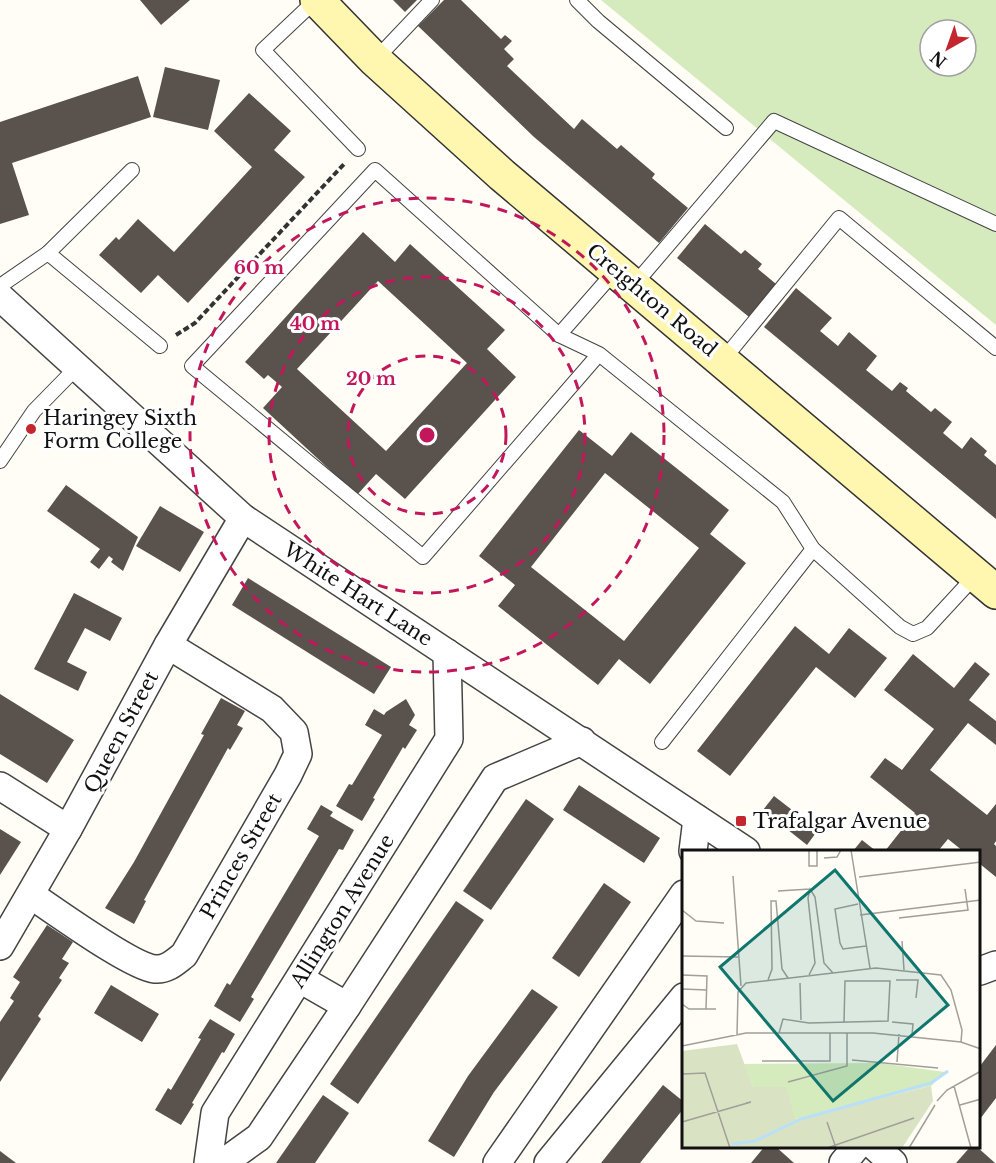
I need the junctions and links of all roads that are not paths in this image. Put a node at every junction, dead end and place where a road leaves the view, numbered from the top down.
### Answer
1 (316, 0) edge
2 (432, 0) edge
3 (577, 0) edge
4 (375, 60) junction
5 (726, 128) dead end
6 (358, 149) road end
7 (132, 170) dead end
8 (996, 224) edge
9 (48, 252) junction
10 (625, 277) junction
11 (0, 286) edge
12 (0, 297) edge
13 (559, 335) junction
14 (160, 346) road end
15 (996, 348) edge
16 (599, 354) junction
17 (723, 360) junction
18 (78, 366) junction
19 (0, 461) edge
20 (243, 518) junction
21 (813, 549) junction
22 (986, 583) edge
23 (168, 645) junction
24 (447, 653) junction
25 (582, 741) junction
26 (662, 742) dead end
27 (0, 786) edge
28 (697, 819) junction
29 (68, 829) junction
30 (693, 850) edge
31 (744, 850) edge
32 (31, 895) junction
33 (682, 897) edge
34 (0, 946) edge
35 (996, 965) edge
36 (981, 971) edge
37 (300, 979) junction
38 (682, 999) edge
39 (347, 1006) junction
40 (515, 1137) junction
41 (855, 1148) edge
42 (876, 1148) edge
43 (208, 1163) edge
44 (223, 1163) edge
45 (497, 1163) edge
46 (548, 1163) edge
47 (843, 1163) edge
48 (893, 1163) edge

1 - 4 street, Creighton Road
1 - 6 lane
2 - 4 lane
3 - 5 lane
4 - 10 street, Creighton Road
7 - 9 lane
8 - 10 lane
9 - 11 lane
9 - 14 lane
10 - 13 lane
10 - 17 street, Creighton Road
12 - 18 street, White Hart Lane
13 - 16 lane
13 - 16 lane
15 - 17 lane
16 - 21 lane
17 - 22 street, Creighton Road
18 - 19 lane
18 - 20 street, White Hart Lane
20 - 23 street, Queen Street
20 - 24 street, White Hart Lane
21 - 22 lane
21 - 26 lane
23 - 29 street, Queen Street
23 - 32 street, Princes Street
24 - 25 street, White Hart Lane
24 - 37 street, Allington Avenue
25 - 28 street, White Hart Lane
25 - 39 street
27 - 29 street
28 - 30 street
28 - 31 street, White Hart Lane
29 - 32 street, Queen Street
32 - 34 street, Queen Street
33 - 40 street
35 - 36 street
37 - 39 street
37 - 43 street, Allington Avenue
38 - 46 street
39 - 44 street
40 - 45 street
40 - 46 street
41 - 47 street
42 - 48 street

